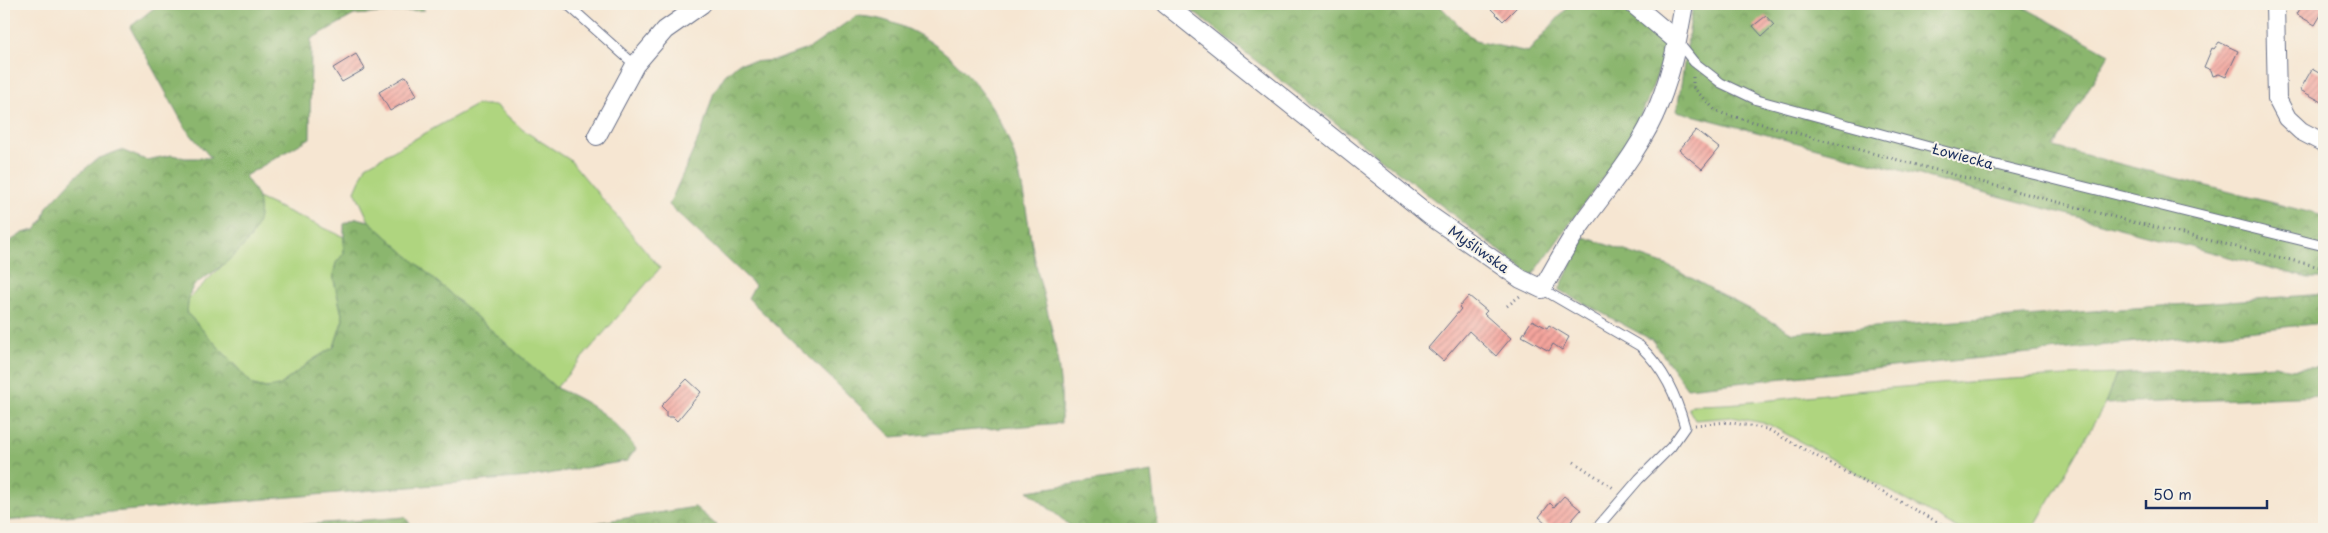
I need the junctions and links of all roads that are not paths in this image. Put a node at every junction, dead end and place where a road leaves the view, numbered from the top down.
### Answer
1 (567, 4) edge
2 (702, 4) edge
3 (1165, 4) edge
4 (1633, 4) edge
5 (1684, 4) edge
6 (2275, 4) edge
7 (1678, 41) junction
8 (634, 65) junction
9 (597, 136) dead end
10 (2324, 143) edge
11 (2324, 246) edge
12 (1542, 288) junction
13 (1596, 529) edge

1 - 8 lane
2 - 8 street
3 - 12 street, Myśliwska
4 - 7 street, Łowiecka
5 - 7 street
6 - 10 street
7 - 11 lane, Łowiecka
7 - 12 street
8 - 9 street
12 - 13 lane

